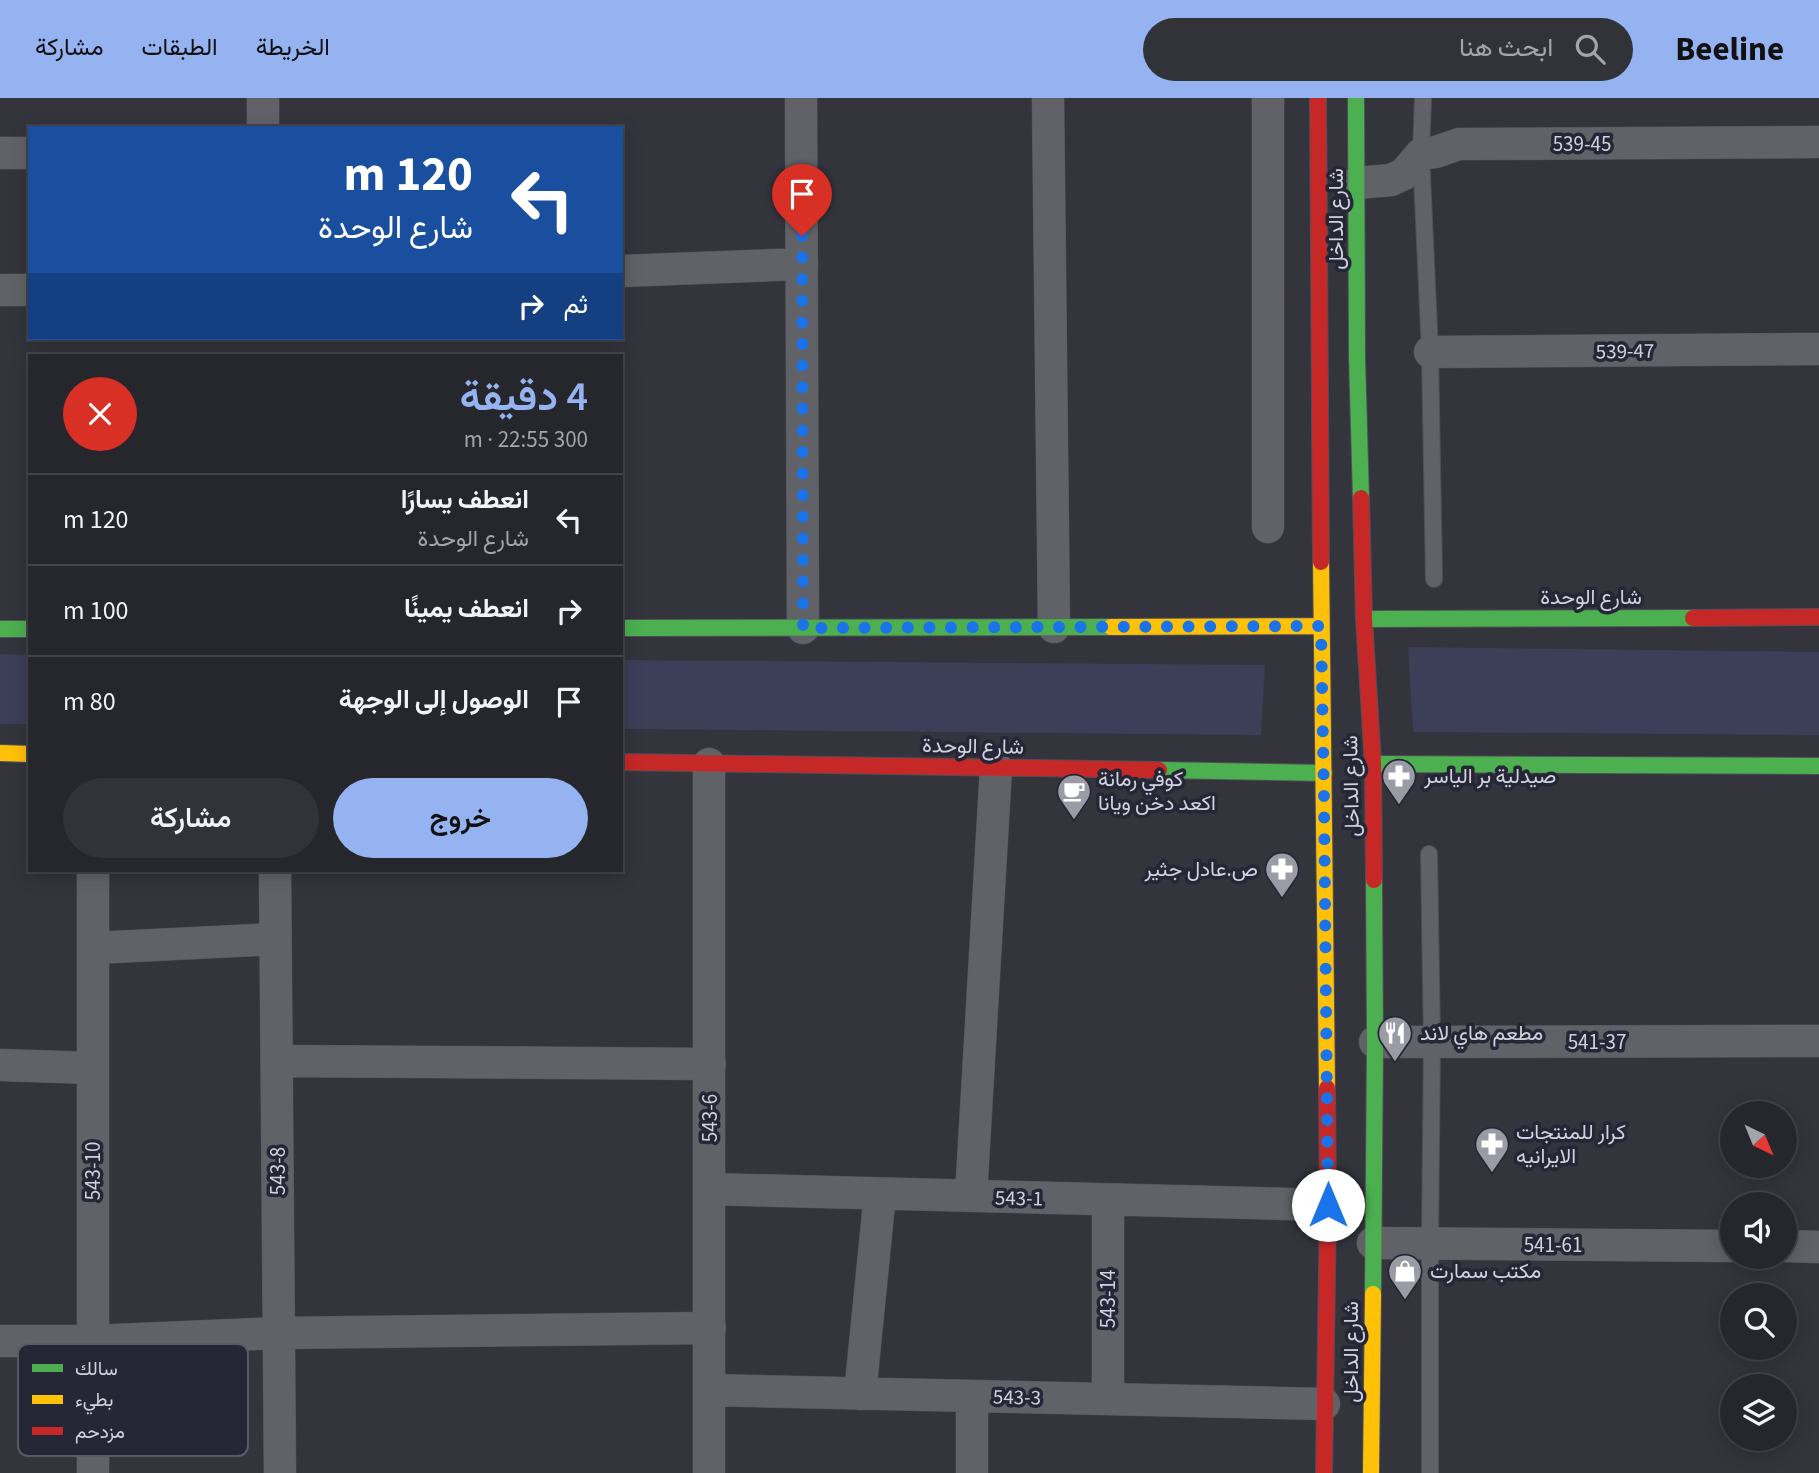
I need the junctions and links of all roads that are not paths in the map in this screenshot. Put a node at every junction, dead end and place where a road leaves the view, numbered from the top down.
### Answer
1 (263, 98) edge
2 (801, 98) edge
3 (1048, 98) edge
4 (1268, 98) edge
5 (1318, 98) edge
6 (1356, 98) edge
7 (1423, 98) edge
8 (263, 126) edge
9 (1819, 142) edge
10 (0, 153) edge
11 (28, 153) edge
12 (1421, 154) junction
13 (1318, 176) junction
14 (1268, 177) junction
15 (1357, 183) junction
16 (802, 264) junction
17 (623, 271) edge
18 (0, 290) edge
19 (28, 290) edge
20 (1819, 349) edge
21 (1430, 352) junction
22 (1268, 527) dead end
23 (1434, 579) dead end
24 (1819, 617) edge
25 (1364, 618) junction
26 (1321, 626) junction
27 (1054, 627) junction
28 (623, 628) edge
29 (803, 628) junction
30 (0, 629) edge
31 (28, 629) edge
32 (0, 753) edge
33 (28, 754) edge
34 (623, 762) edge
35 (709, 764) junction
36 (1373, 764) junction
37 (1819, 766) edge
38 (996, 768) junction
39 (1324, 773) junction
40 (1429, 854) dead end
41 (93, 872) edge
42 (275, 872) edge
43 (275, 939) junction
44 (93, 948) junction
45 (1819, 1041) edge
46 (1375, 1042) junction
47 (1432, 1042) junction
48 (277, 1061) junction
49 (710, 1064) junction
50 (0, 1065) edge
51 (93, 1068) junction
52 (709, 1189) junction
53 (880, 1194) junction
54 (971, 1196) junction
55 (1108, 1200) junction
56 (1328, 1205) junction
57 (1373, 1243) junction
58 (1430, 1244) junction
59 (1720, 1246) edge
60 (1797, 1246) edge
61 (1819, 1247) edge
62 (710, 1328) junction
63 (279, 1333) junction
64 (0, 1341) edge
65 (93, 1341) junction
66 (709, 1390) junction
67 (860, 1394) junction
68 (972, 1396) junction
69 (1108, 1399) junction
70 (1324, 1404) junction
71 (280, 1473) edge
72 (709, 1473) edge
73 (972, 1473) edge
74 (1324, 1473) edge
75 (1371, 1473) edge
76 (1430, 1473) edge

1 - 8 street
2 - 16 street
3 - 27 street
4 - 14 street
5 - 13 main road, شارع الداخل
6 - 15 main road, شارع الداخل
7 - 12 lane
9 - 12 street, 539-45
10 - 11 street
12 - 15 street, 539-45
12 - 21 lane
13 - 14 street
13 - 26 main road, شارع الداخل
14 - 22 street
15 - 25 main road, شارع الداخل
16 - 17 street
16 - 29 street
18 - 19 street
20 - 21 street, 539-47
21 - 23 lane
24 - 25 main road, شارع الوحدة
25 - 36 main road, شارع الداخل
26 - 27 main road
26 - 39 main road, شارع الداخل
27 - 29 main road
28 - 29 main road
30 - 31 main road
32 - 33 main road
34 - 35 main road, شارع الوحدة
35 - 38 main road, شارع الوحدة
35 - 49 street, 543-6
36 - 37 main road
36 - 46 main road, شارع الداخل
38 - 39 main road, شارع الوحدة
38 - 54 street
39 - 56 main road, شارع الداخل
40 - 47 lane
41 - 44 street, 543-10
42 - 43 street, 543-8
43 - 44 street
43 - 48 street, 543-8
44 - 51 street, 543-10
45 - 47 street, 541-37
46 - 47 street, 541-37
46 - 57 main road, شارع الداخل
47 - 58 lane
48 - 49 street
48 - 63 street, 543-8
49 - 52 street, 543-6
50 - 51 street
51 - 65 street, 543-10
52 - 53 street, 543-1
52 - 62 street, 543-6
53 - 54 street, 543-1
53 - 67 street
54 - 55 street, 543-1
55 - 56 street, 543-1
55 - 69 street, 543-14
56 - 70 main road, شارع الداخل
57 - 58 street, 541-61
57 - 75 main road, شارع الداخل
58 - 59 street, 541-61
58 - 76 lane
60 - 61 street
62 - 63 street
62 - 66 street, 543-6
63 - 65 street
63 - 71 street, 543-8
64 - 65 street
66 - 67 street, 543-3
66 - 72 street, 543-6
67 - 68 street, 543-3
68 - 69 street, 543-3
68 - 73 street
69 - 70 street, 543-3
70 - 74 main road, شارع الداخل

